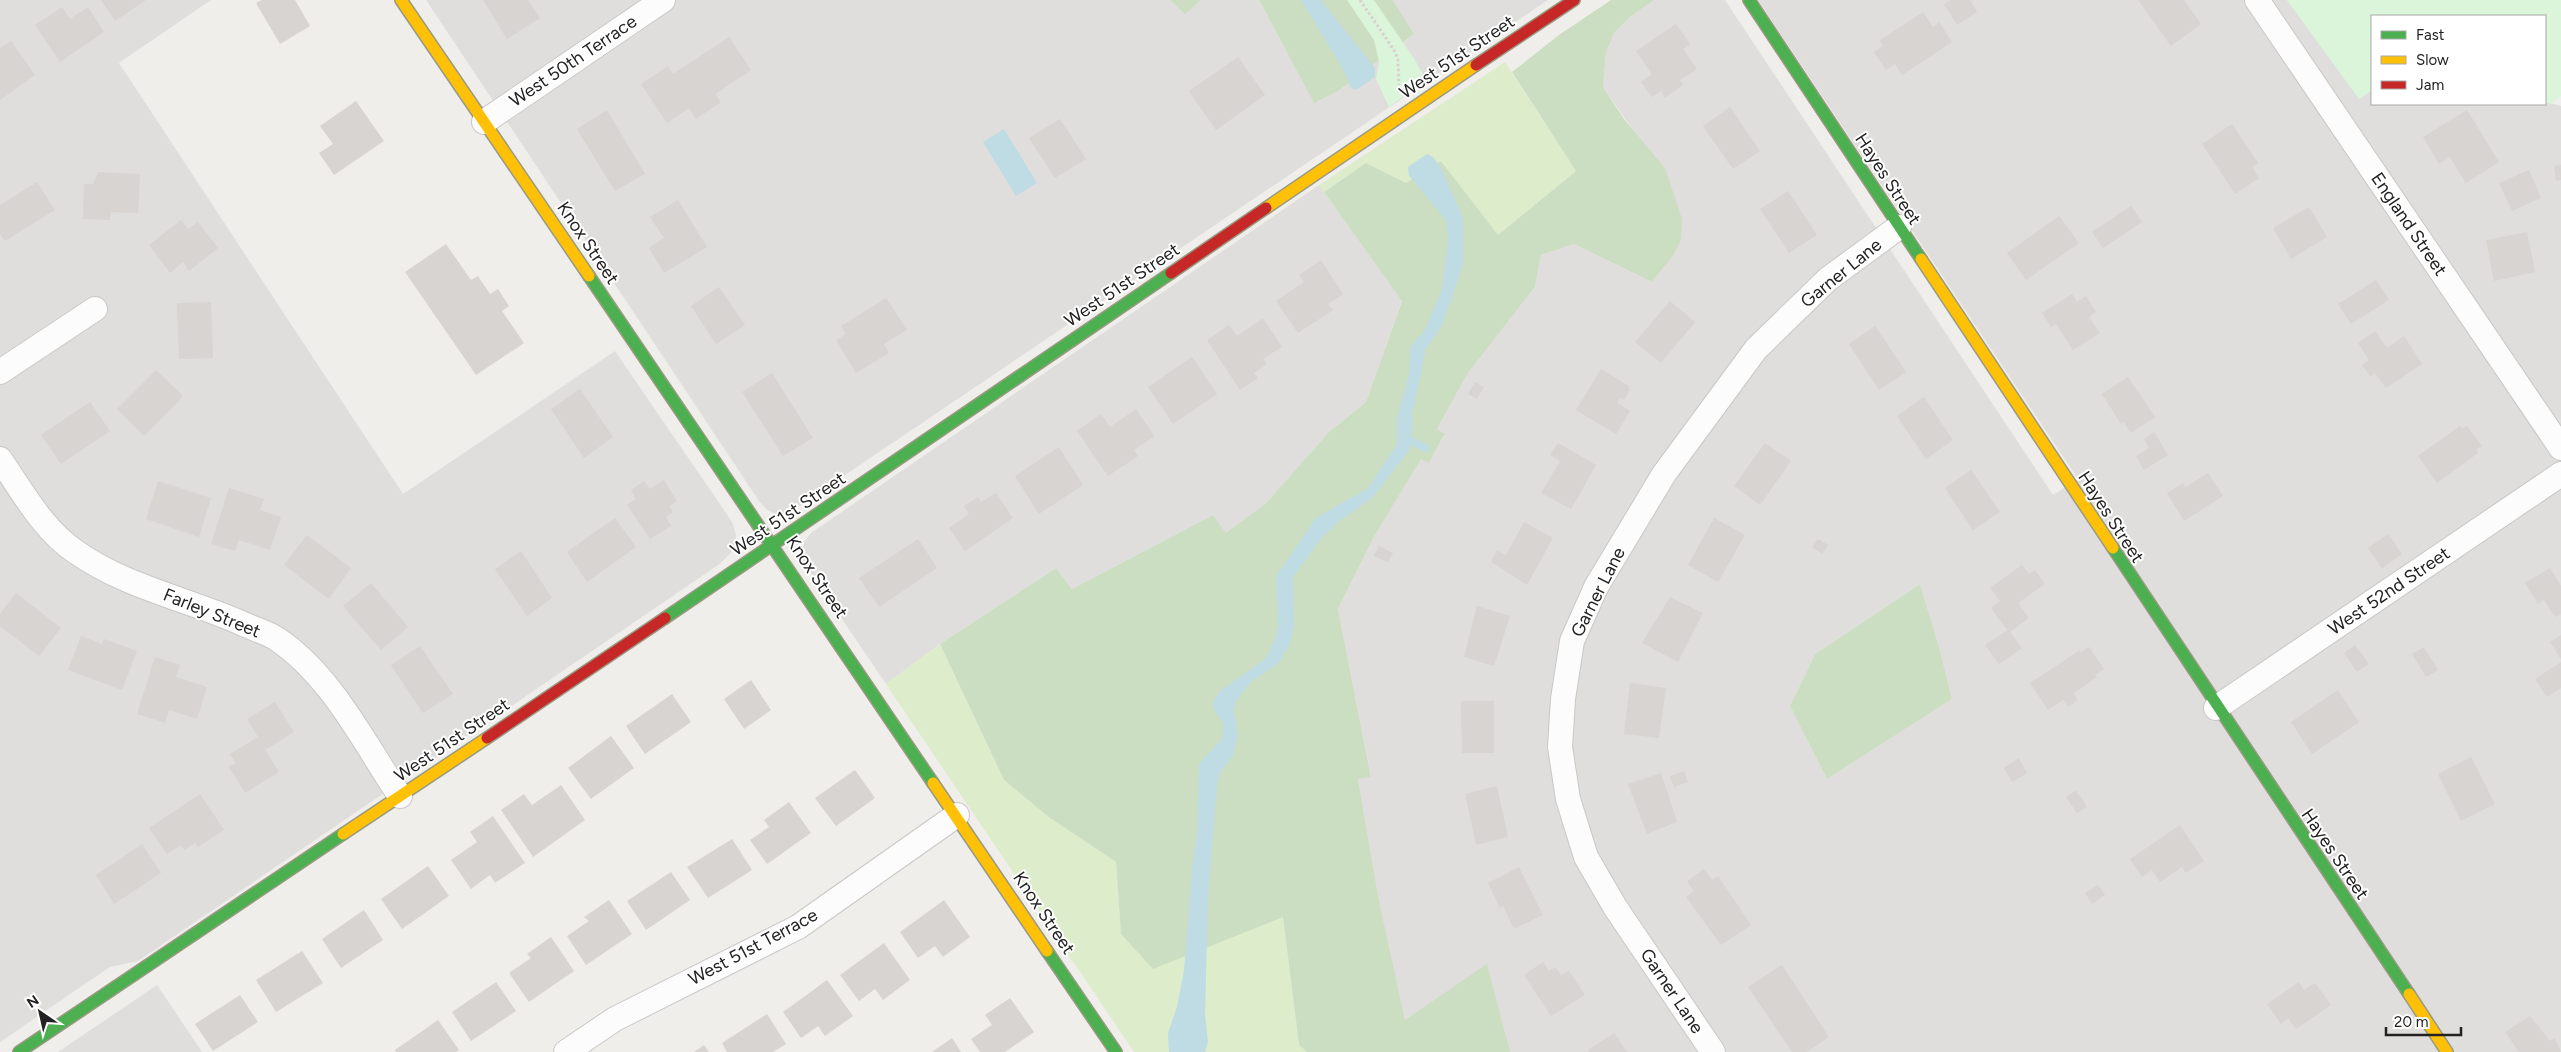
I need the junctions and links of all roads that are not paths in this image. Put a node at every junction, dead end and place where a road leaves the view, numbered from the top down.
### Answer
1 (401, 0) edge
2 (663, 0) edge
3 (1574, 0) edge
4 (1749, 0) edge
5 (2257, 0) edge
6 (484, 122) junction
7 (1899, 227) junction
8 (95, 309) dead end
9 (0, 372) edge
10 (2561, 448) edge
11 (0, 458) edge
12 (2561, 474) edge
13 (774, 545) junction
14 (2216, 708) junction
15 (400, 796) junction
16 (957, 814) junction
17 (1115, 1051) edge
18 (19, 1052) edge
19 (566, 1052) edge
20 (1713, 1052) edge
21 (2447, 1052) edge

1 - 6 street, Knox Street
2 - 6 street, West 50th Terrace
3 - 13 street, West 51st Street
4 - 7 street, Hayes Street
5 - 10 street, England Street
6 - 13 street, Knox Street
7 - 14 street, Hayes Street
7 - 20 street, Garner Lane
8 - 9 street
11 - 15 street, Farley Street
12 - 14 street, West 52nd Street
13 - 15 street, West 51st Street
13 - 16 street, Knox Street
14 - 21 street, Hayes Street
15 - 18 street, West 51st Street
16 - 17 street, Knox Street
16 - 19 street, West 51st Terrace

